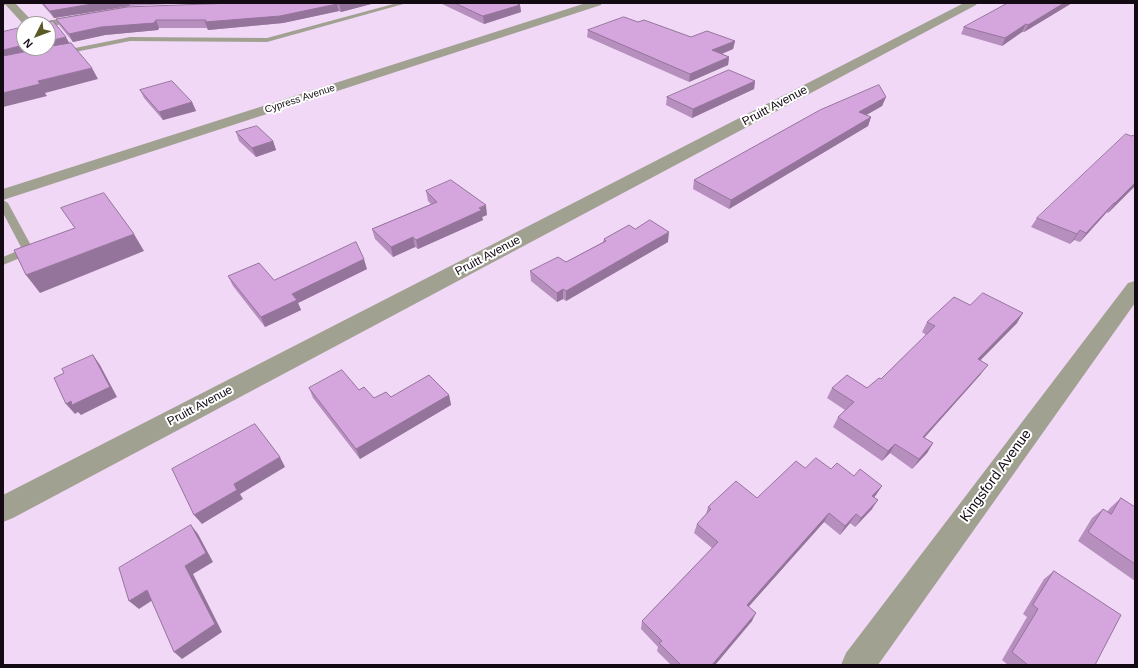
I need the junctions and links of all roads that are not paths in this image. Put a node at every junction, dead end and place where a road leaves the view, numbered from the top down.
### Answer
1 (9, 3) edge
2 (404, 3) edge
3 (597, 3) edge
4 (972, 3) edge
5 (99, 14) edge
6 (21, 16) edge
7 (56, 22) edge
8 (80, 56) edge
9 (3, 195) edge
10 (3, 203) edge
11 (3, 260) edge
12 (1135, 288) edge
13 (3, 509) edge
14 (858, 665) edge

1 - 6 street
2 - 8 lane
3 - 9 street, Cypress Avenue
4 - 13 street, Pruitt Avenue
5 - 7 street
10 - 11 lane
12 - 14 street, Kingsford Avenue

